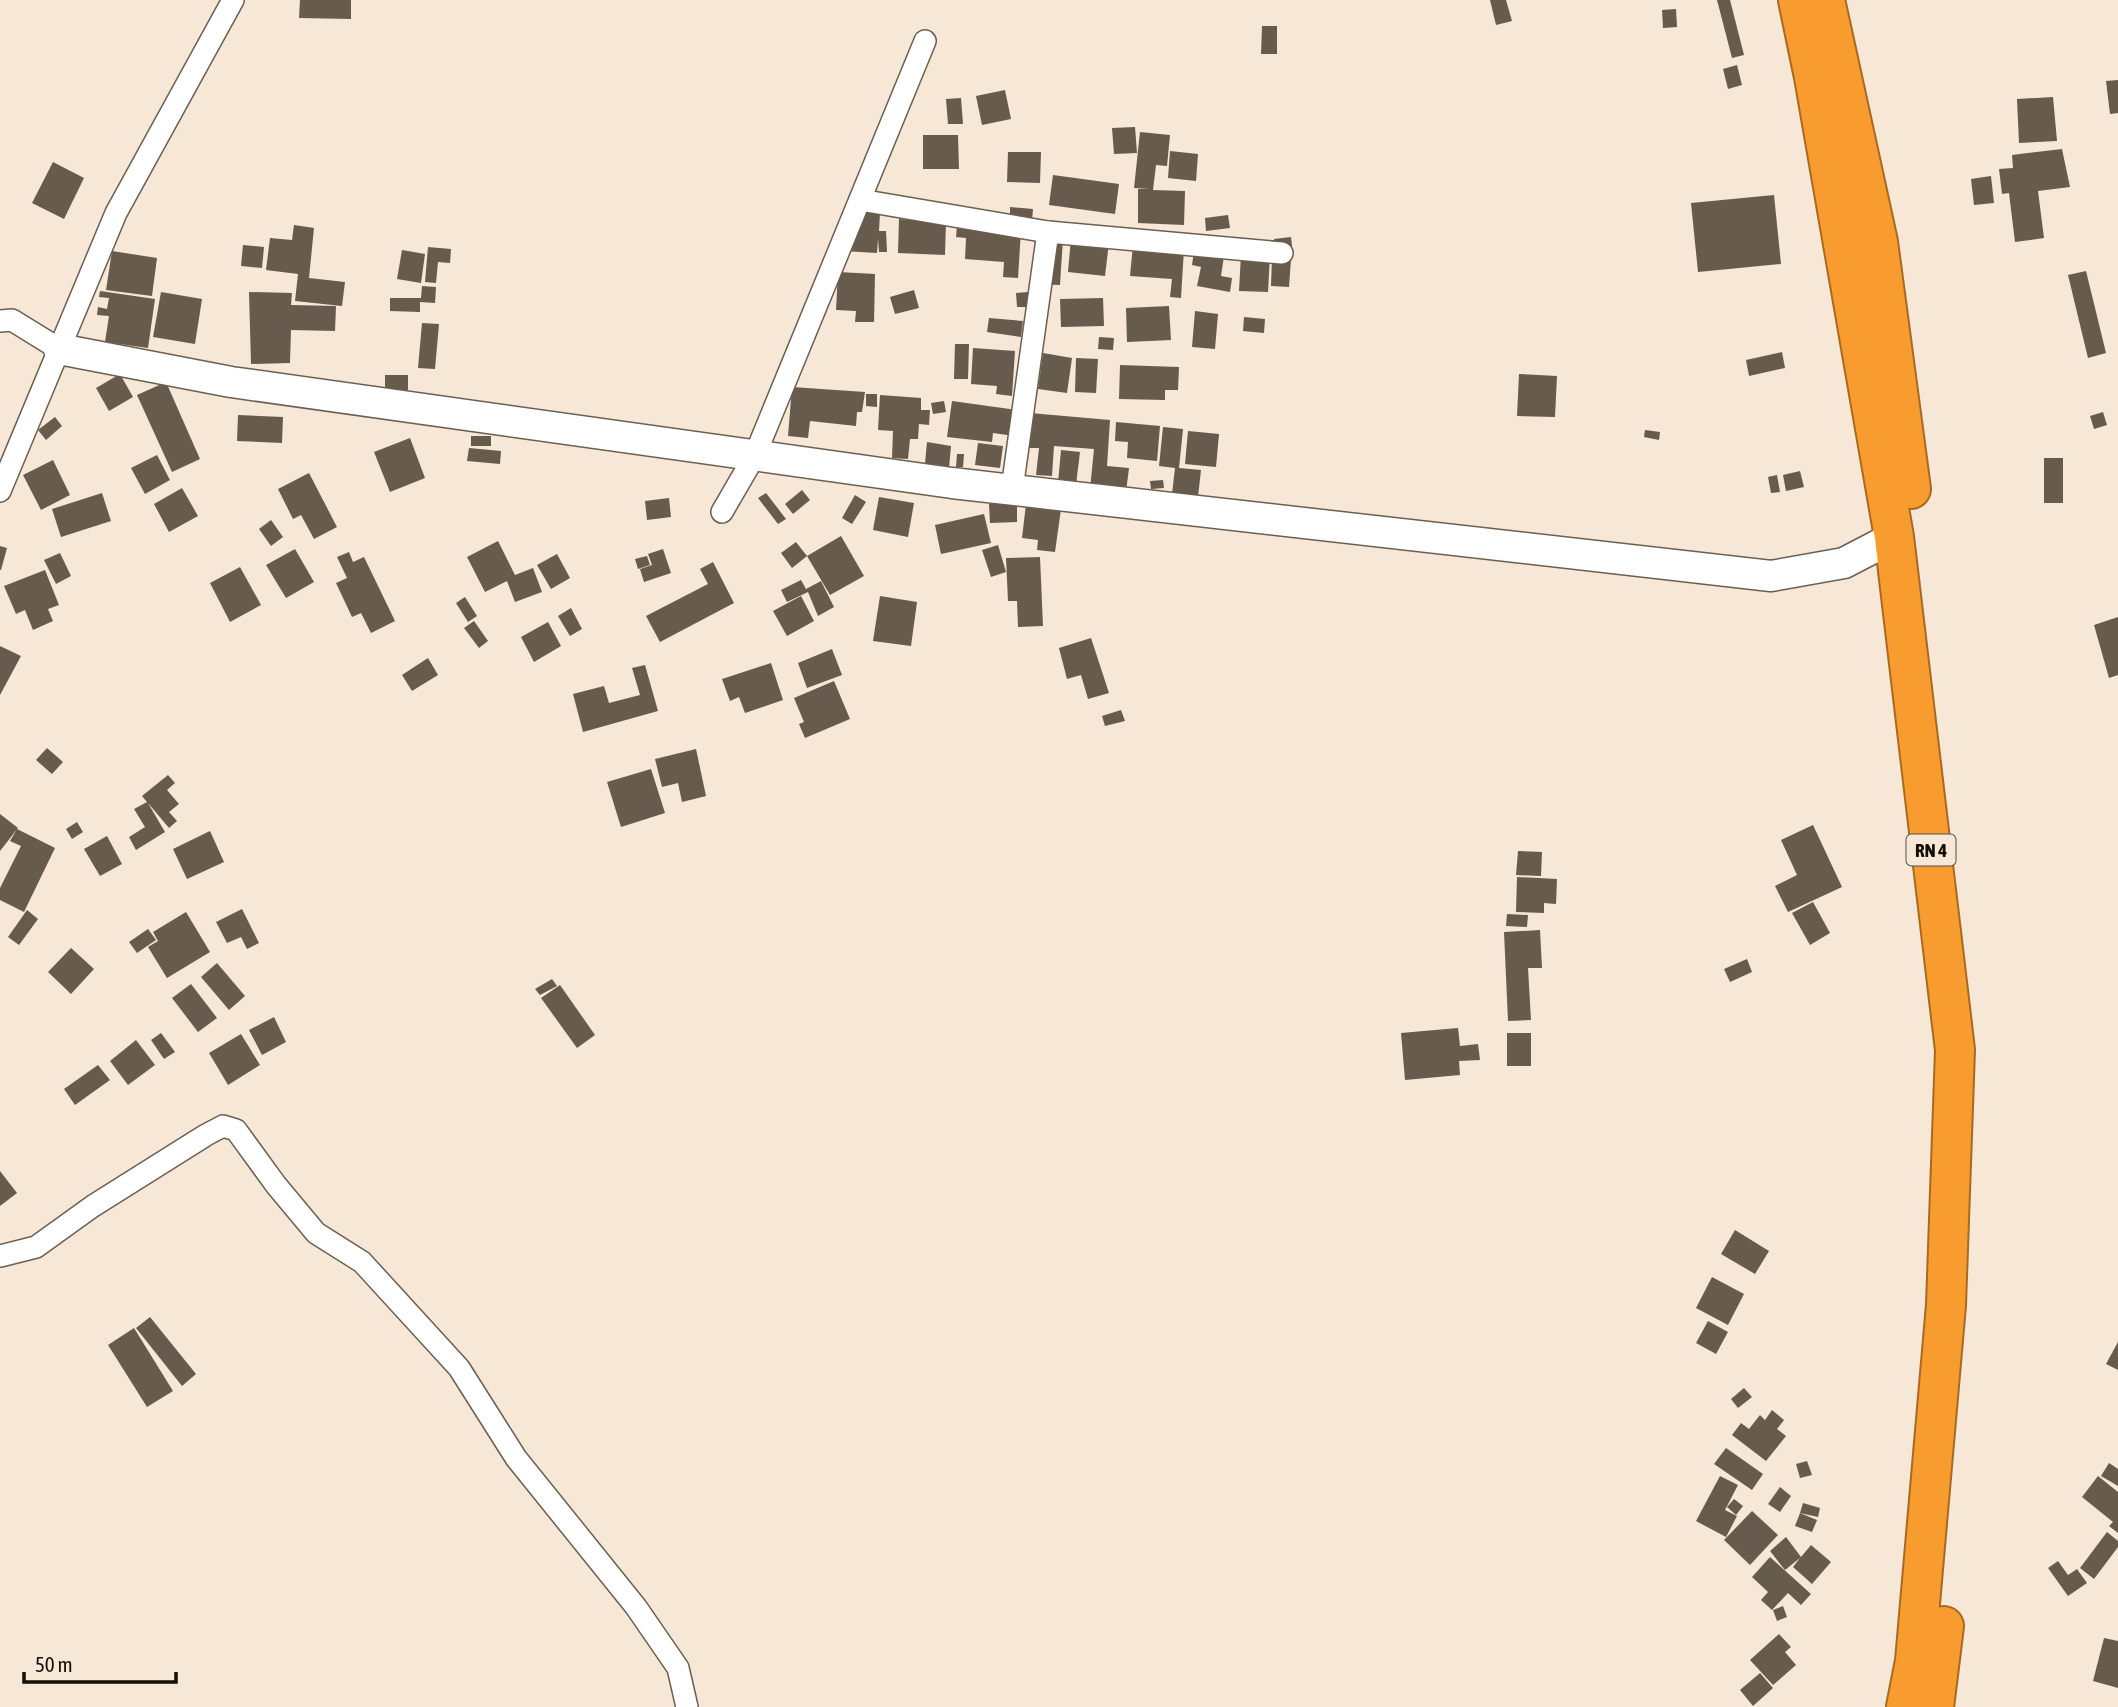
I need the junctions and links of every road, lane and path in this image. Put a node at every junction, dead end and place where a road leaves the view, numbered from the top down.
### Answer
1 (233, 0) edge
2 (1798, 0) edge
3 (1825, 0) edge
4 (925, 41) dead end
5 (860, 200) junction
6 (1048, 232) junction
7 (1282, 253) dead end
8 (0, 321) edge
9 (59, 349) junction
10 (755, 455) junction
11 (1012, 489) junction
12 (0, 491) edge
13 (722, 512) dead end
14 (1894, 537) junction
15 (0, 1256) edge
16 (687, 1707) edge
17 (1906, 1707) edge
18 (1934, 1707) edge

1 - 9 street
2 - 14 highway, RN 4
3 - 18 highway, RN 4
4 - 5 street
5 - 6 street
5 - 10 street
6 - 7 street
6 - 11 street
8 - 9 street
9 - 10 street
9 - 12 street
10 - 11 street
10 - 13 street
11 - 14 street
14 - 17 highway, RN 4
15 - 16 street

